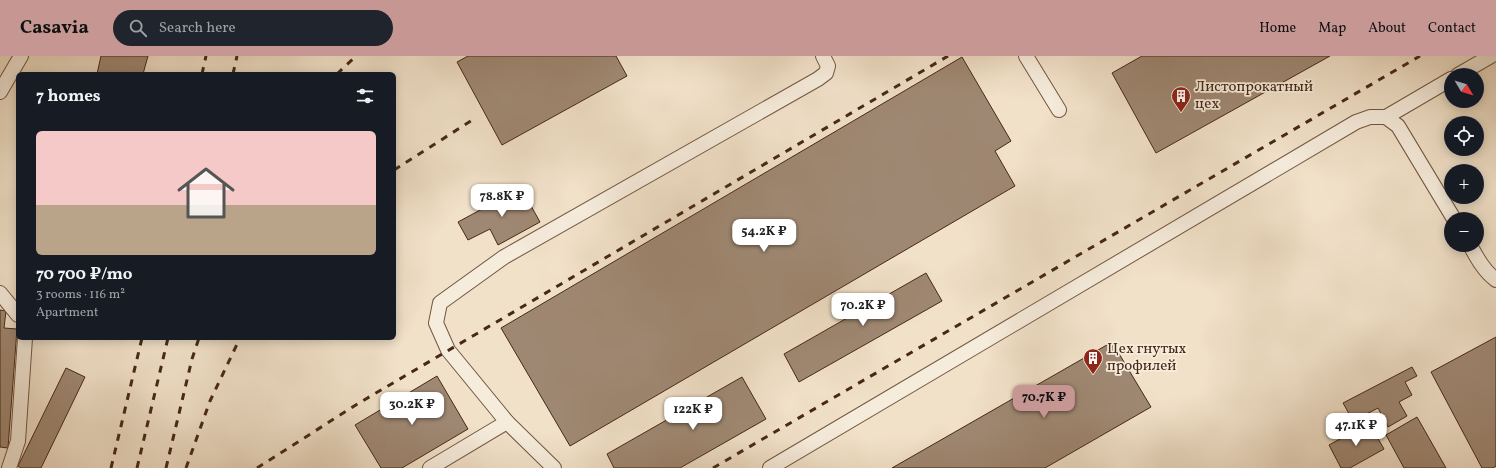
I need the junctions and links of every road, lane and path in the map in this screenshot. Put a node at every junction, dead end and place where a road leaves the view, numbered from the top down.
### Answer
1 (21, 56) edge
2 (823, 56) edge
3 (1026, 56) edge
4 (1491, 56) edge
5 (1470, 68) edge
6 (1444, 83) edge
7 (0, 92) edge
8 (1059, 110) dead end
9 (1386, 117) junction
10 (1450, 212) edge
11 (1474, 252) edge
12 (1496, 280) edge
13 (0, 293) edge
14 (16, 313) edge
15 (26, 340) edge
16 (507, 422) junction
17 (9, 468) edge
18 (430, 468) edge
19 (554, 468) edge
20 (770, 468) edge

1 - 7 street
2 - 16 street
3 - 8 street
4 - 5 street
6 - 9 street
9 - 10 street
9 - 20 street
11 - 12 street
13 - 14 street
15 - 17 street
16 - 18 street
16 - 19 street

